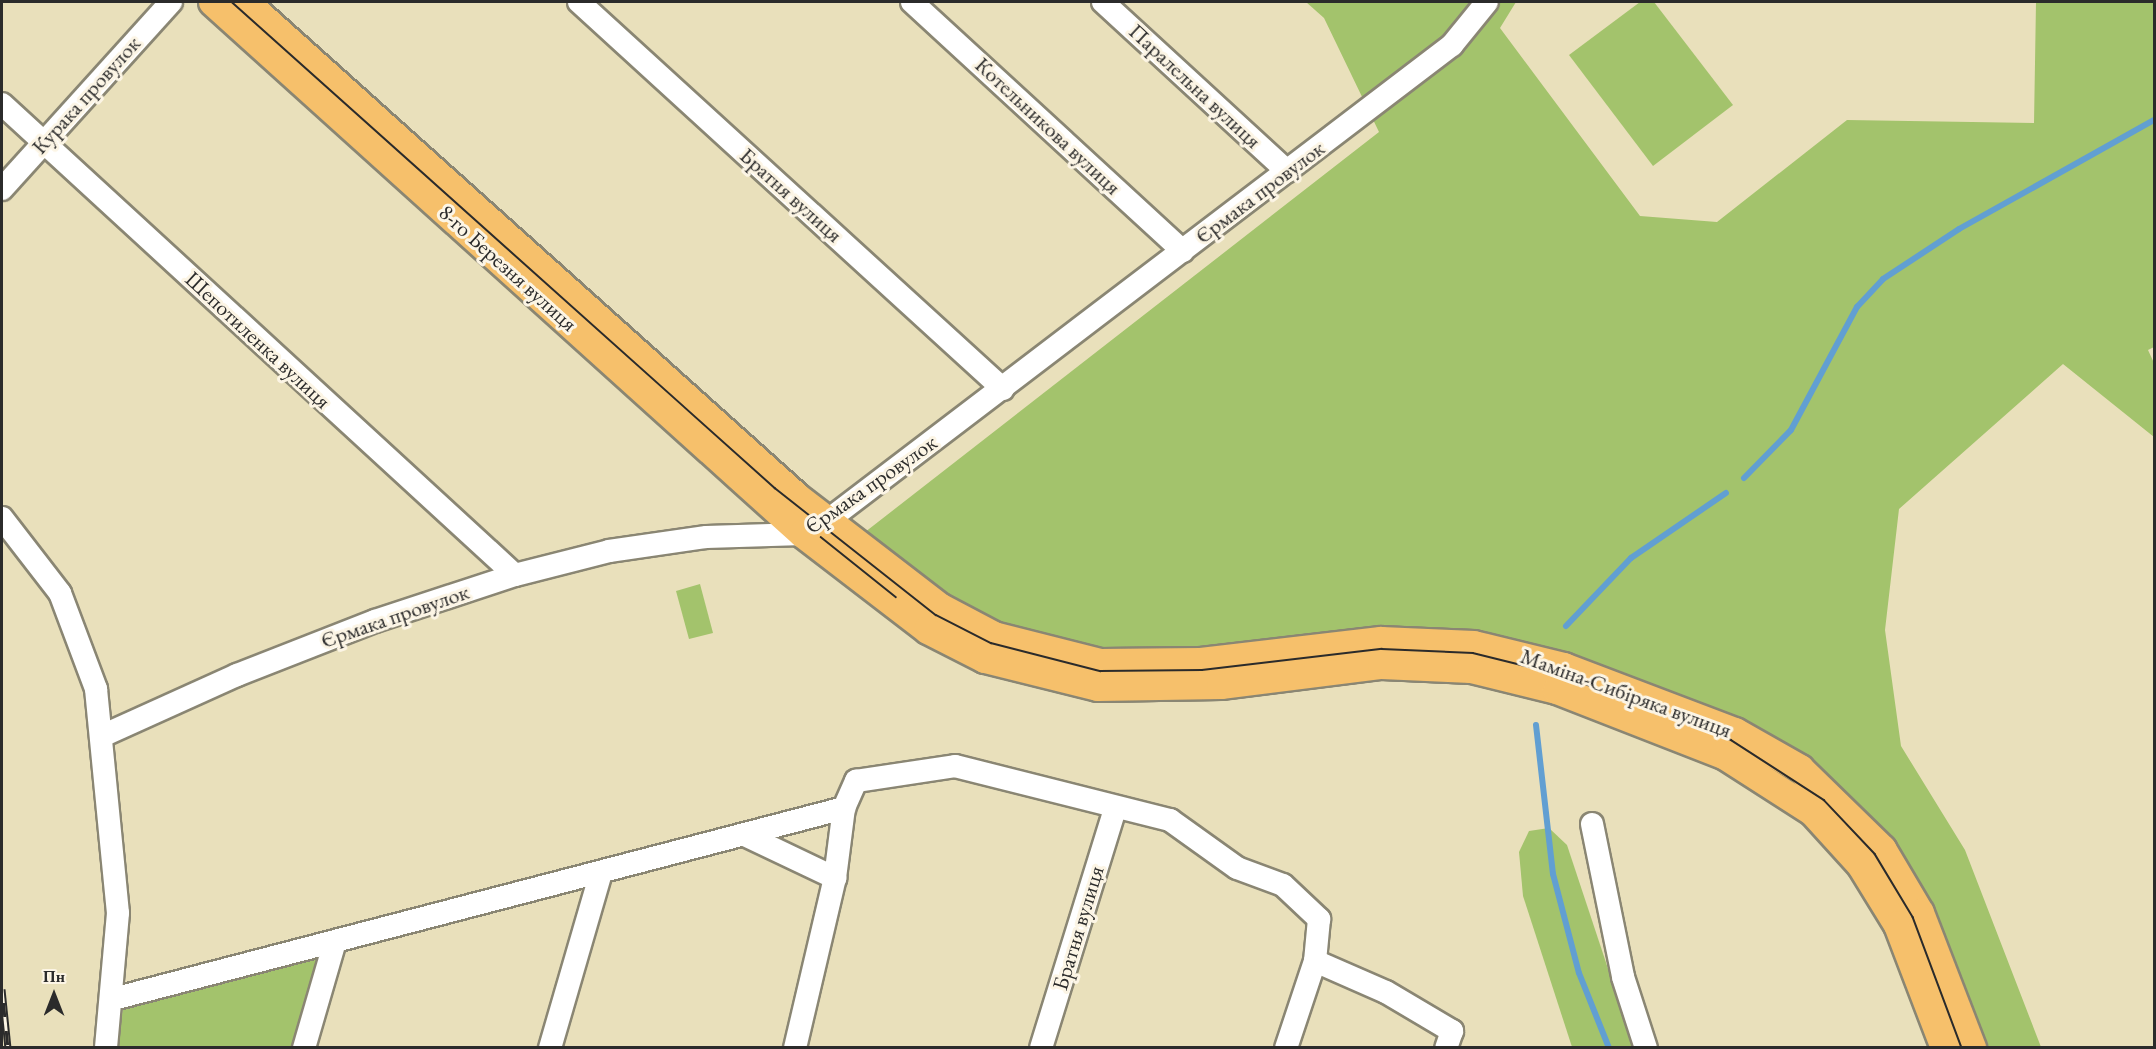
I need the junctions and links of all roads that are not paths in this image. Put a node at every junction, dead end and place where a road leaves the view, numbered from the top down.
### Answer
1 (171, 2) edge
2 (213, 2) edge
3 (245, 2) edge
4 (579, 2) edge
5 (912, 2) edge
6 (1103, 2) edge
7 (1487, 2) edge
8 (2, 104) edge
9 (43, 142) junction
10 (1287, 171) junction
11 (2, 189) edge
12 (1183, 250) junction
13 (1003, 389) junction
14 (2, 518) edge
15 (815, 528) junction
16 (515, 575) junction
17 (102, 736) junction
18 (844, 808) junction
19 (1115, 809) junction
20 (1592, 824) dead end
21 (747, 836) junction
22 (601, 872) junction
23 (835, 878) junction
24 (335, 941) junction
25 (1315, 961) junction
26 (113, 999) junction
27 (1449, 1039) edge
28 (106, 1047) edge
29 (304, 1047) edge
30 (550, 1047) edge
31 (795, 1047) edge
32 (1041, 1047) edge
33 (1286, 1047) edge
34 (1646, 1047) edge
35 (1945, 1047) edge
36 (1972, 1047) edge

1 - 9 street, Курака провулок
2 - 15 main road, 8-го Березня вулиця
3 - 15 main road, 8-го Березня вулиця
4 - 13 street, Братня вулиця
5 - 12 street, Котельникова вулиця
6 - 10 street, Паралельна вулиця
7 - 10 street, Єрмака провулок
8 - 9 street, Шепотиленка вулиця
9 - 11 street, Курака провулок
9 - 16 street, Шепотиленка вулиця
10 - 12 street, Єрмака провулок
12 - 13 street, Єрмака провулок
13 - 15 street, Єрмака провулок
14 - 17 street
15 - 16 street, Єрмака провулок
15 - 35 main road, Маміна-Сибіряка вулиця
15 - 36 main road, Маміна-Сибіряка вулиця
16 - 17 street, Єрмака провулок
17 - 26 street
18 - 19 street
18 - 21 street
18 - 23 street
19 - 25 street
19 - 32 street, Братня вулиця
20 - 34 street
21 - 22 street
21 - 23 street
22 - 24 street
22 - 30 street
23 - 31 street
24 - 26 street
24 - 29 street
25 - 27 street
25 - 33 street
26 - 28 street

